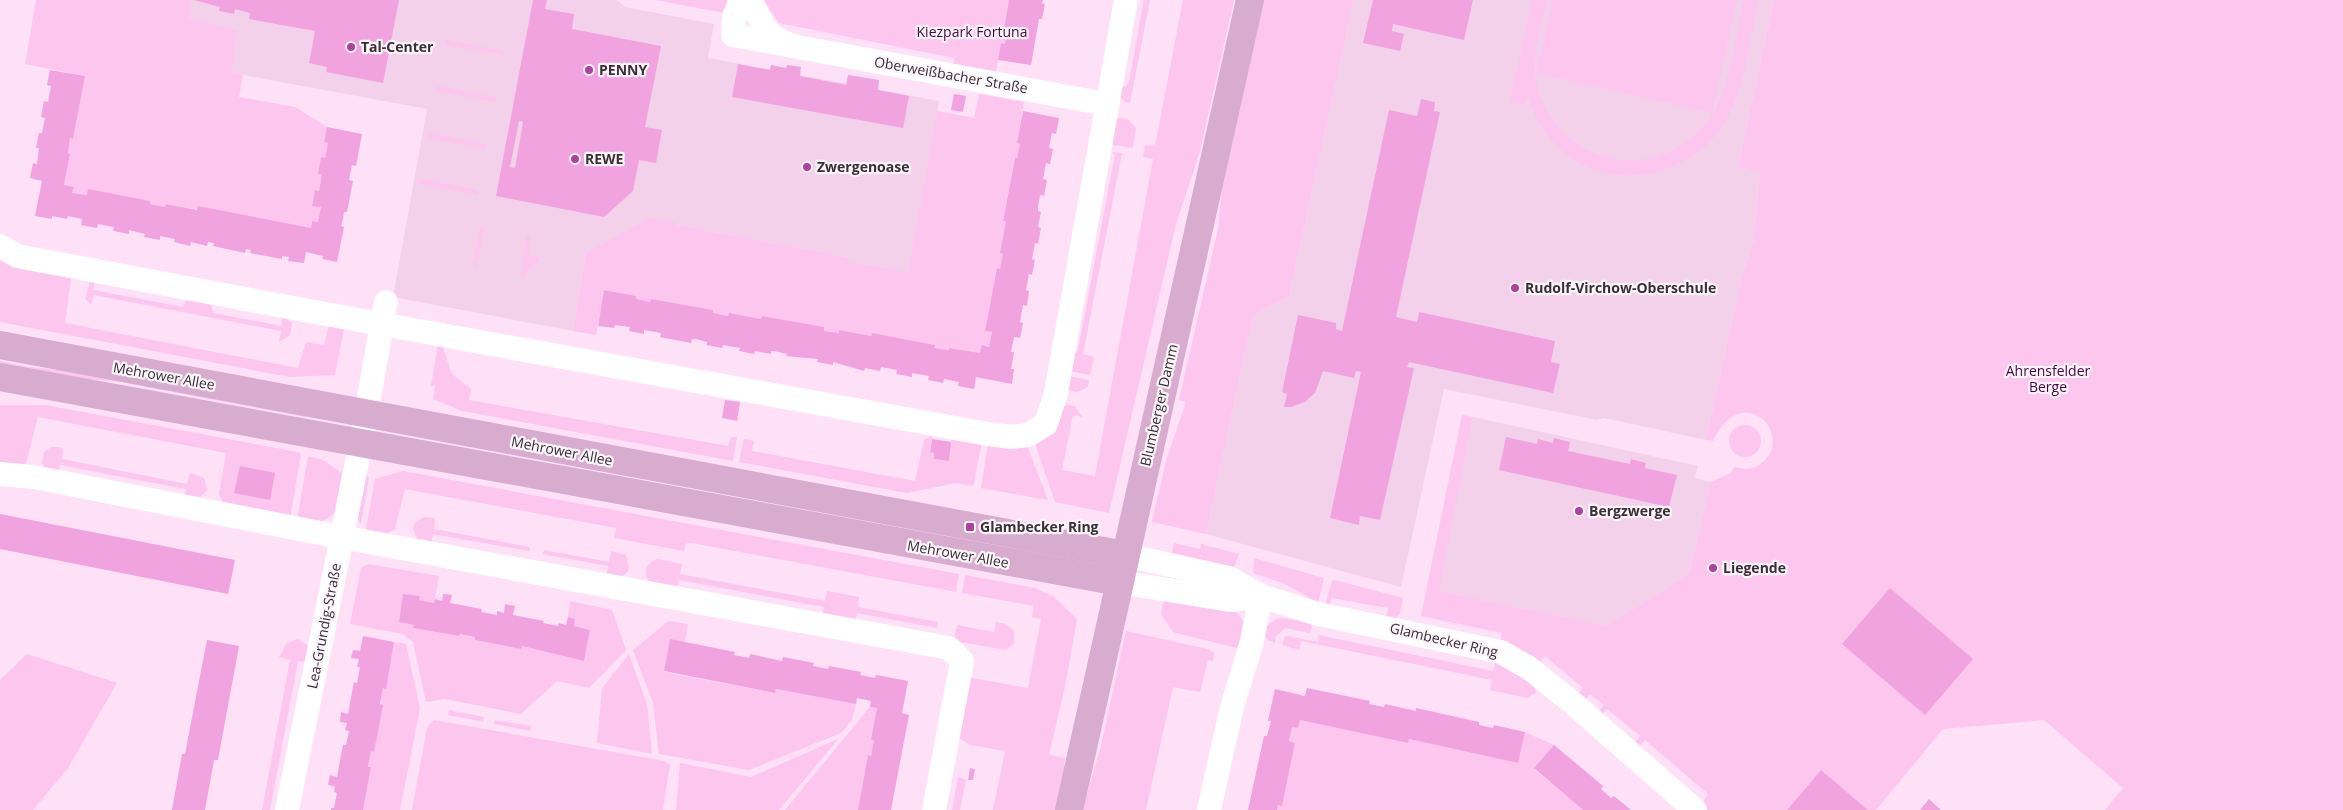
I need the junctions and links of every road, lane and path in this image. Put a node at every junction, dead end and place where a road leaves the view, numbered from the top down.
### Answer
1 (1126, 0) edge
2 (1250, 0) edge
3 (795, 46) dead end
4 (1106, 104) junction
5 (0, 246) edge
6 (384, 313) junction
7 (0, 346) edge
8 (0, 378) edge
9 (366, 413) junction
10 (361, 442) junction
11 (0, 474) edge
12 (341, 537) junction
13 (1125, 556) junction
14 (1119, 582) junction
15 (1261, 596) junction
16 (288, 810) edge
17 (934, 810) edge
18 (1070, 810) edge
19 (1209, 810) edge
20 (1695, 810) edge

1 - 4 street
2 - 13 main road, Blumberger Damm
3 - 4 street, Oberweißbacher Straße
4 - 6 street
5 - 6 street
6 - 9 street
7 - 9 main road, Mehrower Allee
8 - 10 main road, Mehrower Allee
9 - 10 street
9 - 13 main road, Mehrower Allee
10 - 12 street, Lea-Grundig-Straße
10 - 14 main road, Mehrower Allee
11 - 12 street
12 - 16 street, Lea-Grundig-Straße
12 - 17 street
13 - 14 main road, Blumberger Damm
13 - 15 street, Glambecker Ring
14 - 15 street, Glambecker Ring
14 - 18 main road, Blumberger Damm
15 - 19 street
15 - 20 street, Glambecker Ring

